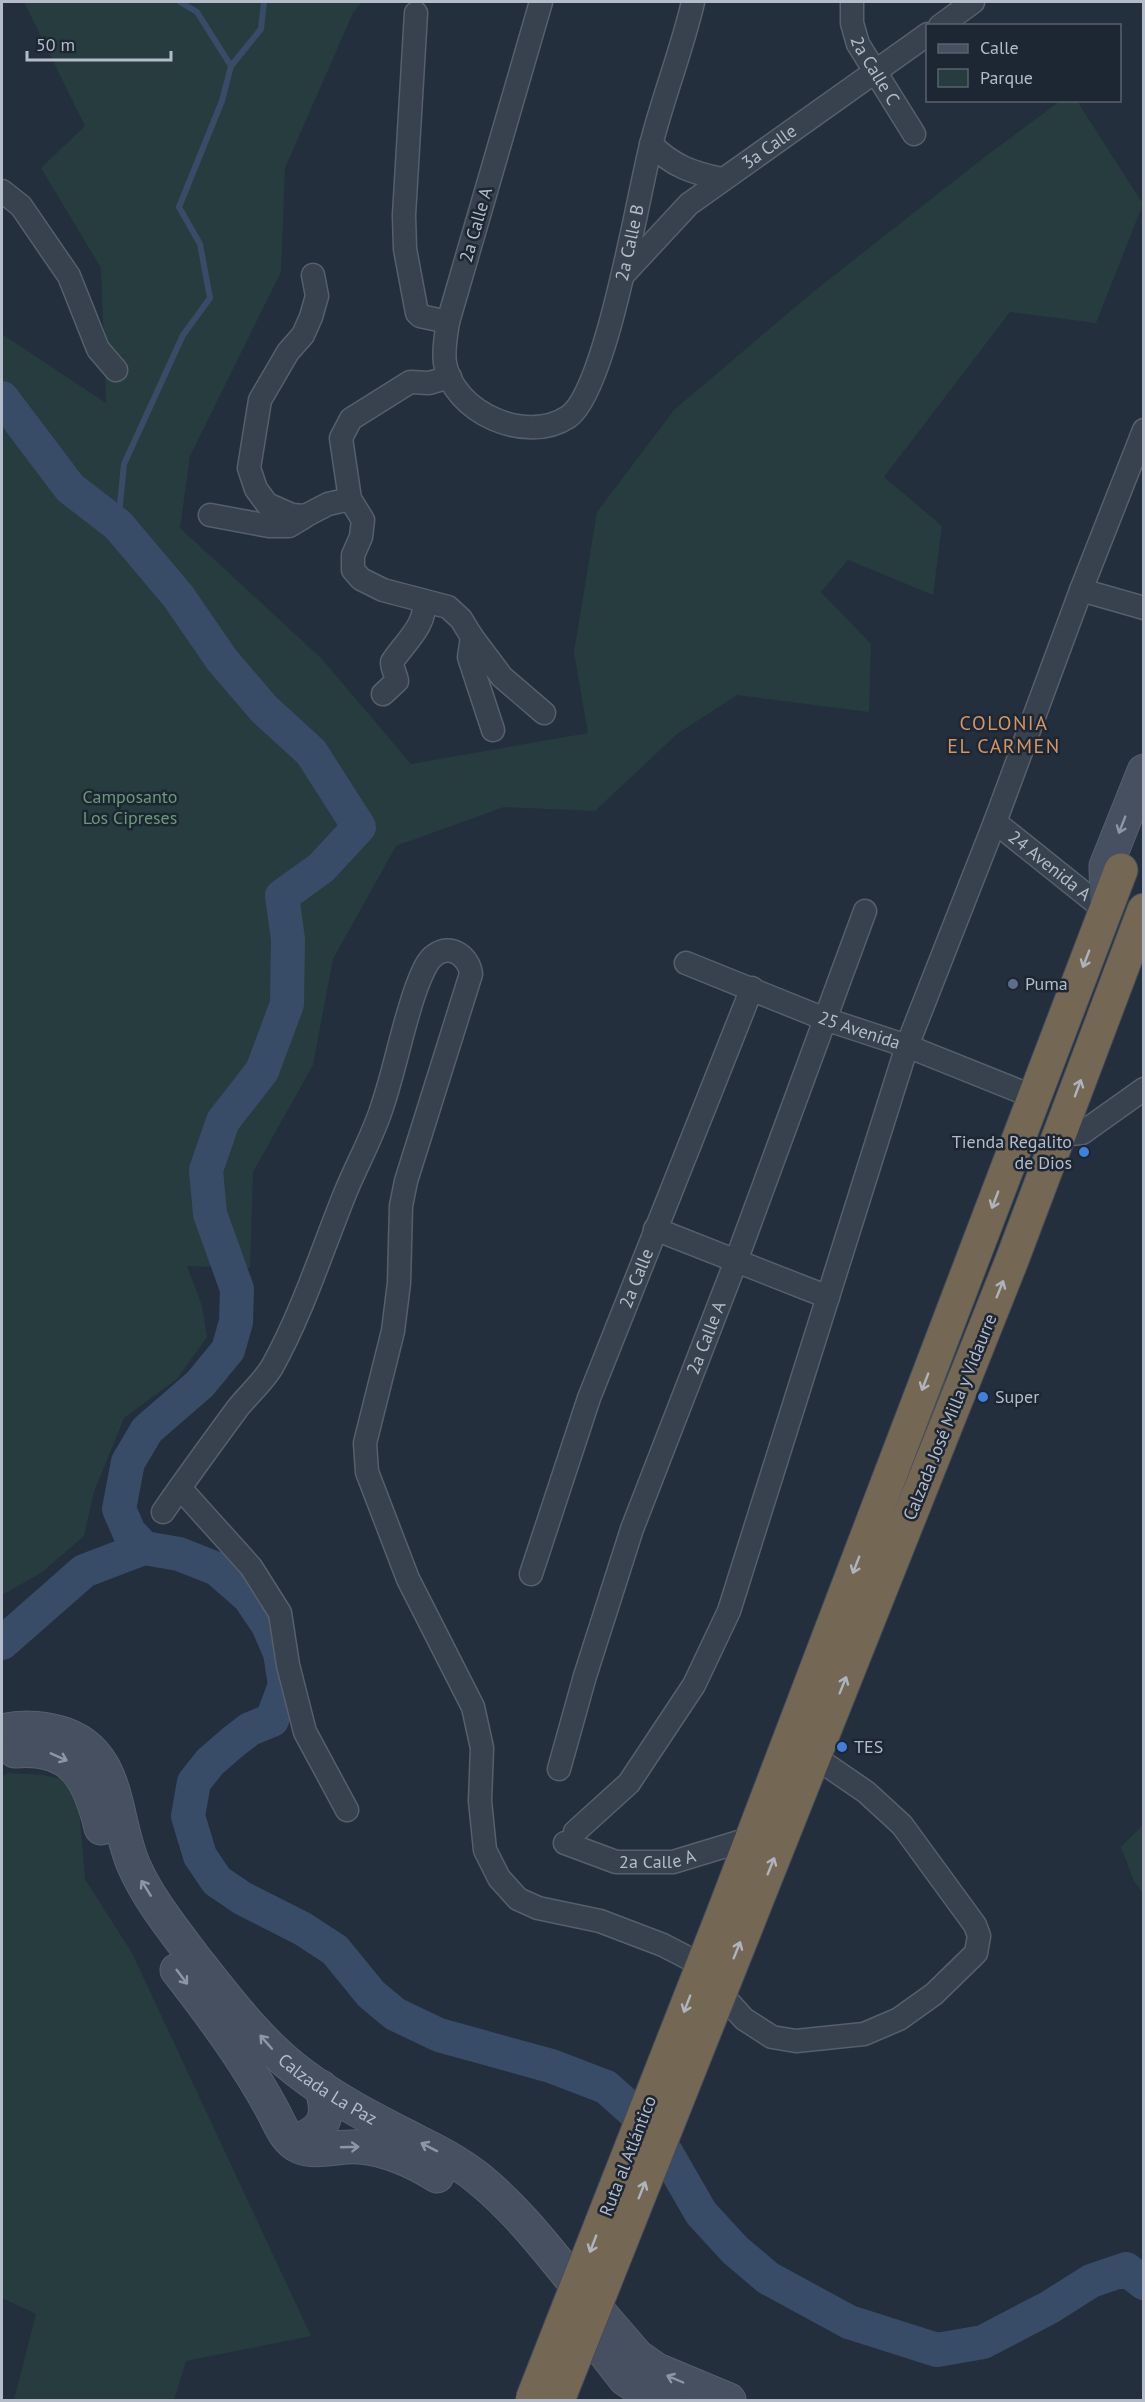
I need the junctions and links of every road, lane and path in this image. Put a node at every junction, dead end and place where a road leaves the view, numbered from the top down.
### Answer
1 (541, 2) edge
2 (693, 2) edge
3 (852, 2) edge
4 (973, 2) edge
5 (416, 13) dead end
6 (942, 24) edge
7 (926, 35) edge
8 (876, 71) junction
9 (914, 134) dead end
10 (651, 144) junction
11 (722, 180) junction
12 (2, 190) edge
13 (313, 275) dead end
14 (623, 276) junction
15 (448, 322) junction
16 (116, 370) dead end
17 (450, 377) junction
18 (506, 424) joint
19 (1143, 430) edge
20 (350, 499) junction
21 (210, 515) dead end
22 (305, 516) junction
23 (1081, 590) junction
24 (424, 601) junction
25 (1143, 609) edge
26 (472, 637) junction
27 (383, 694) dead end
28 (544, 713) dead end
29 (494, 730) dead end
30 (1143, 771) edge
31 (995, 822) junction
32 (1121, 870) dead end
33 (1106, 907) junction
34 (865, 911) dead end
35 (1140, 928) edge
36 (686, 963) dead end
37 (752, 988) junction
38 (825, 1019) junction
39 (907, 1046) junction
40 (1143, 1089) edge
41 (1034, 1097) junction
42 (1062, 1131) junction
43 (654, 1229) junction
44 (736, 1261) junction
45 (828, 1297) junction
46 (180, 1488) junction
47 (163, 1512) dead end
48 (531, 1574) dead end
49 (2, 1731) edge
50 (2, 1754) edge
51 (815, 1757) junction
52 (559, 1769) dead end
53 (346, 1810) dead end
54 (752, 1838) junction
55 (736, 1916) junction
56 (321, 2087) junction
57 (293, 2142) junction
58 (532, 2400) edge
59 (558, 2400) edge
60 (668, 2400) edge
61 (729, 2400) edge

1 - 15 street, 2a Calle A
2 - 10 street, 2a Calle B
3 - 8 street, 2a Calle C
4 - 6 street
5 - 15 street
7 - 8 street, 3a Calle
8 - 9 street, 2a Calle C
8 - 11 street, 3a Calle
10 - 11 street
10 - 14 street, 2a Calle B
11 - 14 street, 3a Calle
12 - 16 street
13 - 22 street
14 - 18 street, 2a Calle B
15 - 17 street, 2a Calle A
17 - 18 street, 2a Calle A
17 - 20 street
19 - 23 street
20 - 22 street
20 - 24 street
21 - 22 street
23 - 25 street
23 - 31 street
24 - 26 street
24 - 27 street
26 - 28 street
26 - 29 street
30 -> 33 main road, Calzada José Milla y Vidaurre
31 - 33 street, 24 Avenida A
31 - 39 street
32 - 33 highway, Calzada José Milla y Vidaurre
33 -> 41 highway, Calzada José Milla y Vidaurre
34 - 38 street, 2a Calle A
42 -> 35 highway, Calzada José Milla y Vidaurre
36 - 37 street, 25 Avenida
37 - 38 street, 25 Avenida
37 - 43 street, 2a Calle
38 - 39 street, 25 Avenida
38 - 44 street, 2a Calle A
39 - 41 street, 25 Avenida
39 - 45 street
40 - 42 street
41 -> 54 highway, Calzada José Milla y Vidaurre
51 -> 42 highway, Calzada José Milla y Vidaurre
43 - 44 street
43 - 48 street, 2a Calle
44 - 45 street
44 - 52 street, 2a Calle A
45 - 54 street, 2a Calle A
46 - 47 street
46 - 51 street
46 - 53 street
56 -> 49 main road, Calzada La Paz
50 -> 57 main road, Calzada La Paz
55 -> 51 highway, Calzada José Milla y Vidaurre
54 - 55 highway, Calzada José Milla y Vidaurre
55 -> 58 highway, Ruta al Atlántico, bridge
59 -> 55 highway, Ruta al Atlántico, bridge
56 - 57 main road
61 -> 56 main road, Calzada La Paz
57 -> 60 main road, Calzada La Paz

